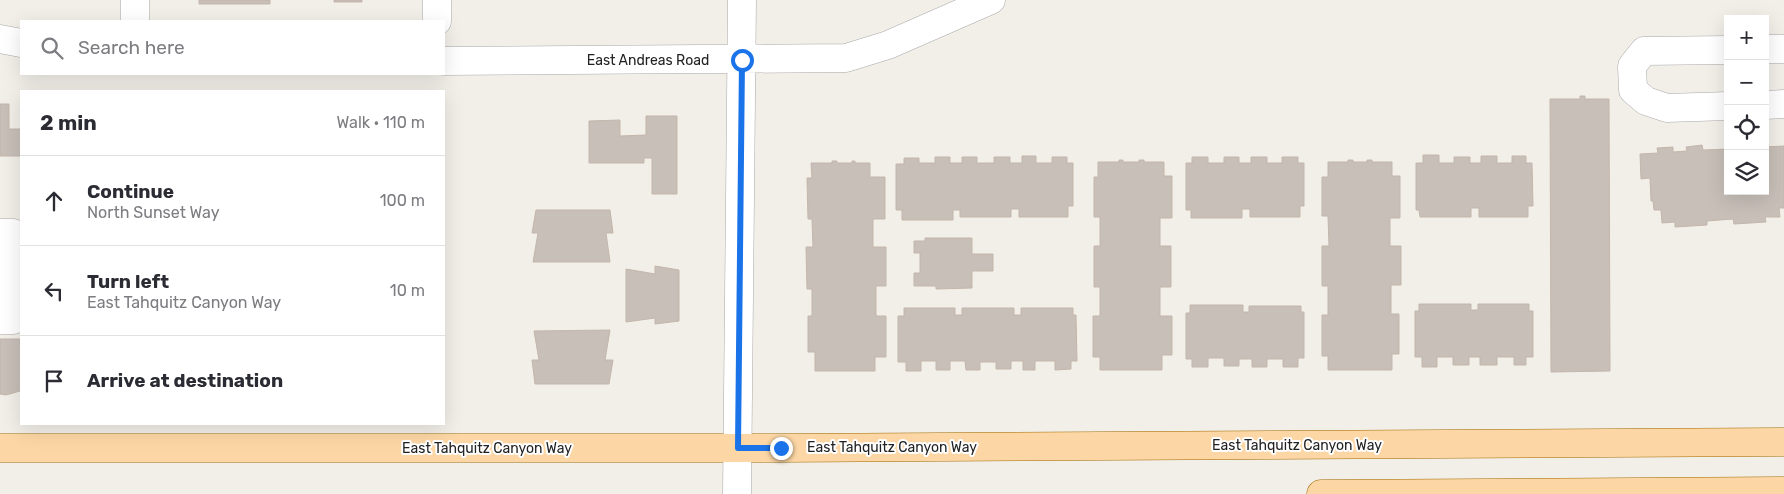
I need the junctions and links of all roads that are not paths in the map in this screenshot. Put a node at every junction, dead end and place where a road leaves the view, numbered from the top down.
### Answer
1 (135, 0) edge
2 (437, 0) edge
3 (742, 0) edge
4 (991, 0) edge
5 (135, 20) edge
6 (437, 20) edge
7 (0, 39) edge
8 (20, 43) edge
9 (1769, 49) edge
10 (1784, 49) edge
11 (1724, 50) edge
12 (742, 60) junction
13 (445, 61) edge
14 (1784, 104) edge
15 (1769, 105) edge
16 (1724, 106) edge
17 (0, 233) edge
18 (0, 320) edge
19 (1784, 442) edge
20 (0, 448) edge
21 (738, 448) junction
22 (1784, 491) edge
23 (737, 494) edge
24 (1321, 494) edge

1 - 5 street
2 - 6 street
3 - 12 street
4 - 12 street, East Andreas Road
7 - 8 street
9 - 10 street
11 - 16 street
12 - 13 street, East Andreas Road
12 - 21 street
14 - 15 street
17 - 18 street
19 - 21 main road, East Tahquitz Canyon Way
20 - 21 main road, East Tahquitz Canyon Way
21 - 23 street
22 - 24 main road

